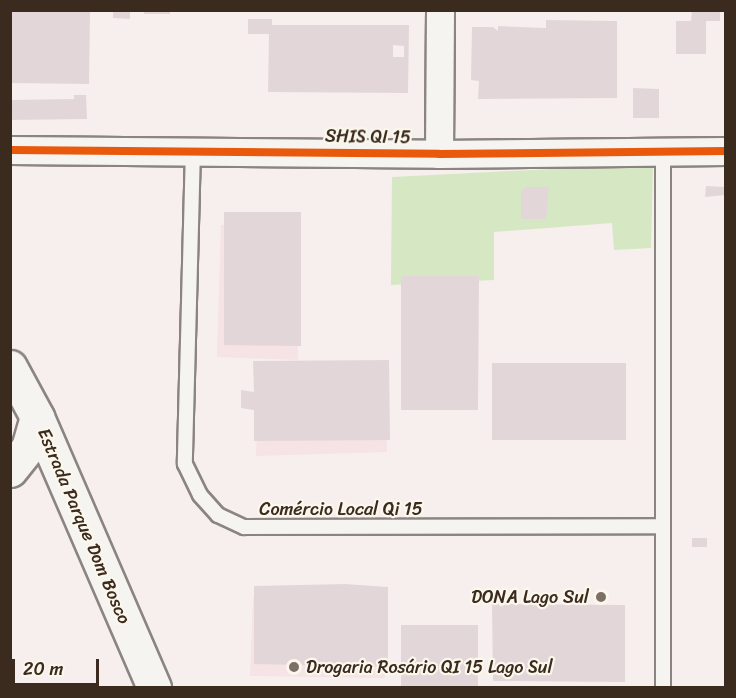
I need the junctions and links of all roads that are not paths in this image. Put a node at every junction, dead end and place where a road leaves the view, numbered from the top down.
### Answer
1 (440, 10) edge
2 (193, 149) junction
3 (10, 150) edge
4 (726, 151) edge
5 (663, 152) junction
6 (439, 154) junction
7 (10, 367) edge
8 (37, 417) junction
9 (10, 470) edge
10 (663, 525) junction
11 (154, 687) edge
12 (663, 687) edge

1 - 6 street
2 - 3 street, SHIS QI 15
2 - 6 street, SHIS QI 15
2 - 10 lane, Comércio Local Qi 15
4 - 5 street, SHIS QI 15
5 - 6 street, SHIS QI 15
5 - 10 lane
7 - 8 main road, Estrada Parque Dom Bosco
8 - 9 main road
8 - 11 main road, Estrada Parque Dom Bosco
10 - 12 lane

